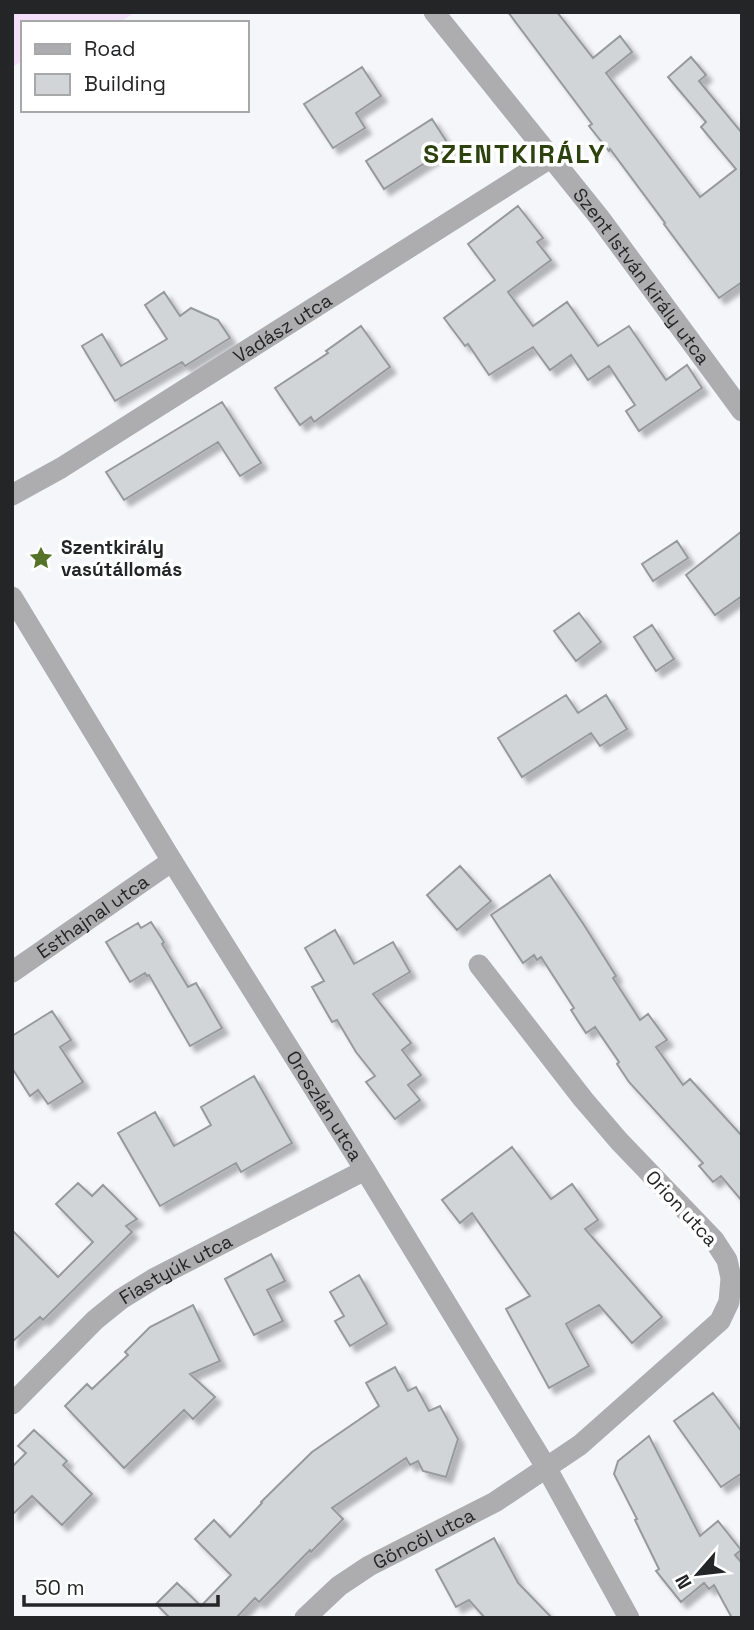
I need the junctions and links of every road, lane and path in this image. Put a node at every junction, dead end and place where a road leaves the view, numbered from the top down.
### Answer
1 (434, 12) edge
2 (552, 157) junction
3 (742, 411) edge
4 (12, 495) edge
5 (12, 597) edge
6 (172, 861) junction
7 (479, 965) dead end
8 (12, 972) edge
9 (365, 1170) junction
10 (12, 1404) edge
11 (546, 1468) junction
12 (305, 1618) edge
13 (629, 1618) edge

1 - 2 street, Szent István király utca
2 - 3 street, Szent István király utca
2 - 4 street, Vadász utca
5 - 6 street, Oroszlán utca
6 - 8 street, Esthajnal utca
6 - 9 street, Oroszlán utca
7 - 11 street, Orion utca
9 - 10 street, Fiastyúk utca
9 - 11 street, Oroszlán utca
11 - 12 street, Göncöl utca
11 - 13 street, Oroszlán utca

